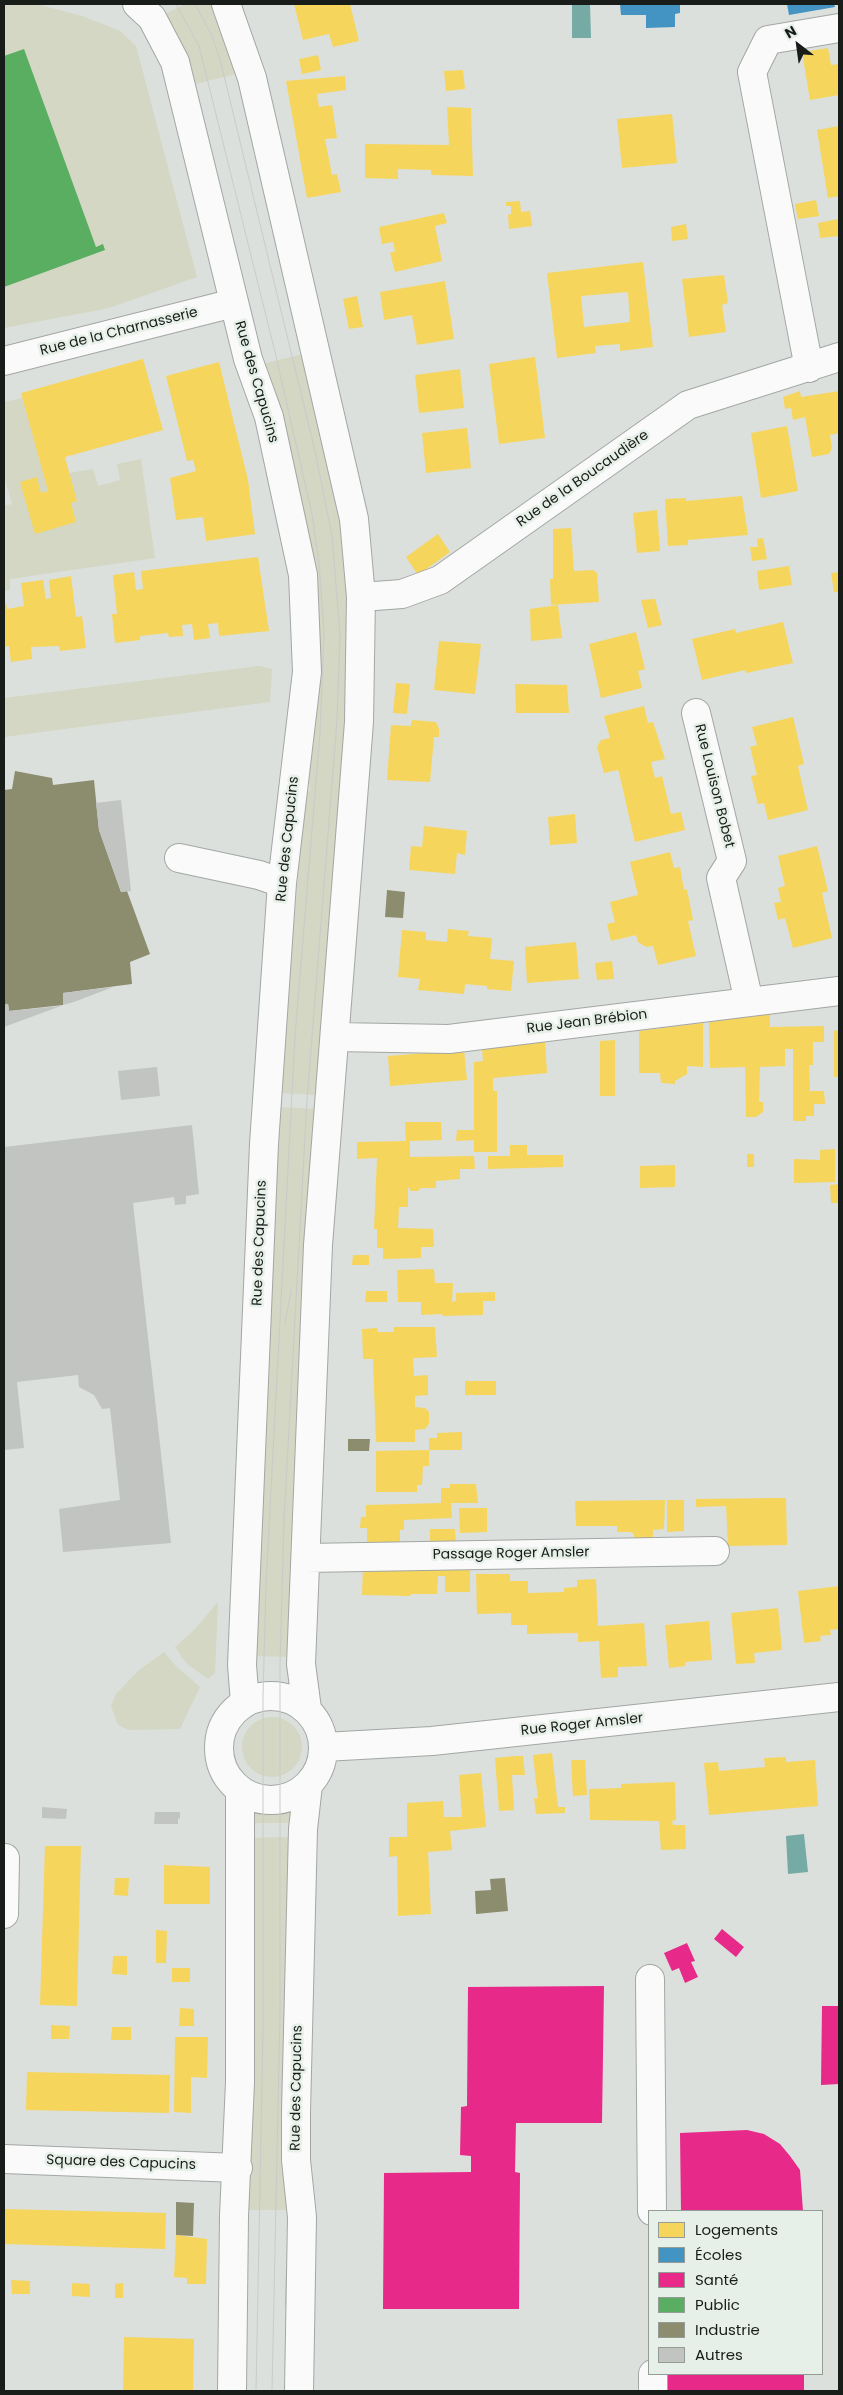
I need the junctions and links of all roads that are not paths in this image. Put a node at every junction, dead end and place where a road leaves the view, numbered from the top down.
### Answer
1 (138, 4) edge
2 (226, 4) edge
3 (839, 28) edge
4 (234, 303) junction
5 (839, 358) edge
6 (4, 361) edge
7 (809, 368) junction
8 (361, 597) junction
9 (696, 713) dead end
10 (179, 858) dead end
11 (282, 883) junction
12 (839, 991) edge
13 (749, 1002) junction
14 (335, 1037) junction
15 (715, 1551) dead end
16 (306, 1558) junction
17 (839, 1697) edge
18 (245, 1703) junction
19 (307, 1709) junction
20 (324, 1747) junction
21 (308, 1785) junction
22 (240, 1790) junction
23 (5, 1858) edge
24 (4, 1914) edge
25 (650, 1979) dead end
26 (4, 2159) edge
27 (238, 2168) junction
28 (652, 2210) edge
29 (653, 2375) edge
30 (232, 2391) edge
31 (299, 2391) edge
32 (653, 2391) edge

1 - 4 street, Rue des Capucins
2 - 8 street, Rue des Capucins
3 - 7 street
4 - 6 street, Rue de la Charnasserie
4 - 11 street, Rue des Capucins
5 - 7 street, Rue de la Boucaudière
7 - 8 street, Rue de la Boucaudière
8 - 14 street, Rue des Capucins
9 - 13 street, Rue Louison Bobet
10 - 11 street
11 - 18 street, Rue des Capucins
12 - 13 street, Rue Jean Brébion
13 - 14 street, Rue Jean Brébion
14 - 16 street, Rue des Capucins
15 - 16 street, Passage Roger Amsler
16 - 19 street, Rue des Capucins
17 - 20 street, Rue Roger Amsler
18 - 19 street, Rue des Capucins
18 - 22 street, Rue des Capucins
19 - 20 street, Rue des Capucins
20 - 21 street, Rue des Capucins
21 - 22 street, Rue des Capucins
21 - 31 street, Rue des Capucins
22 - 27 street
23 - 24 street
25 - 28 street
26 - 27 street, Square des Capucins
27 - 30 street
29 - 32 street

